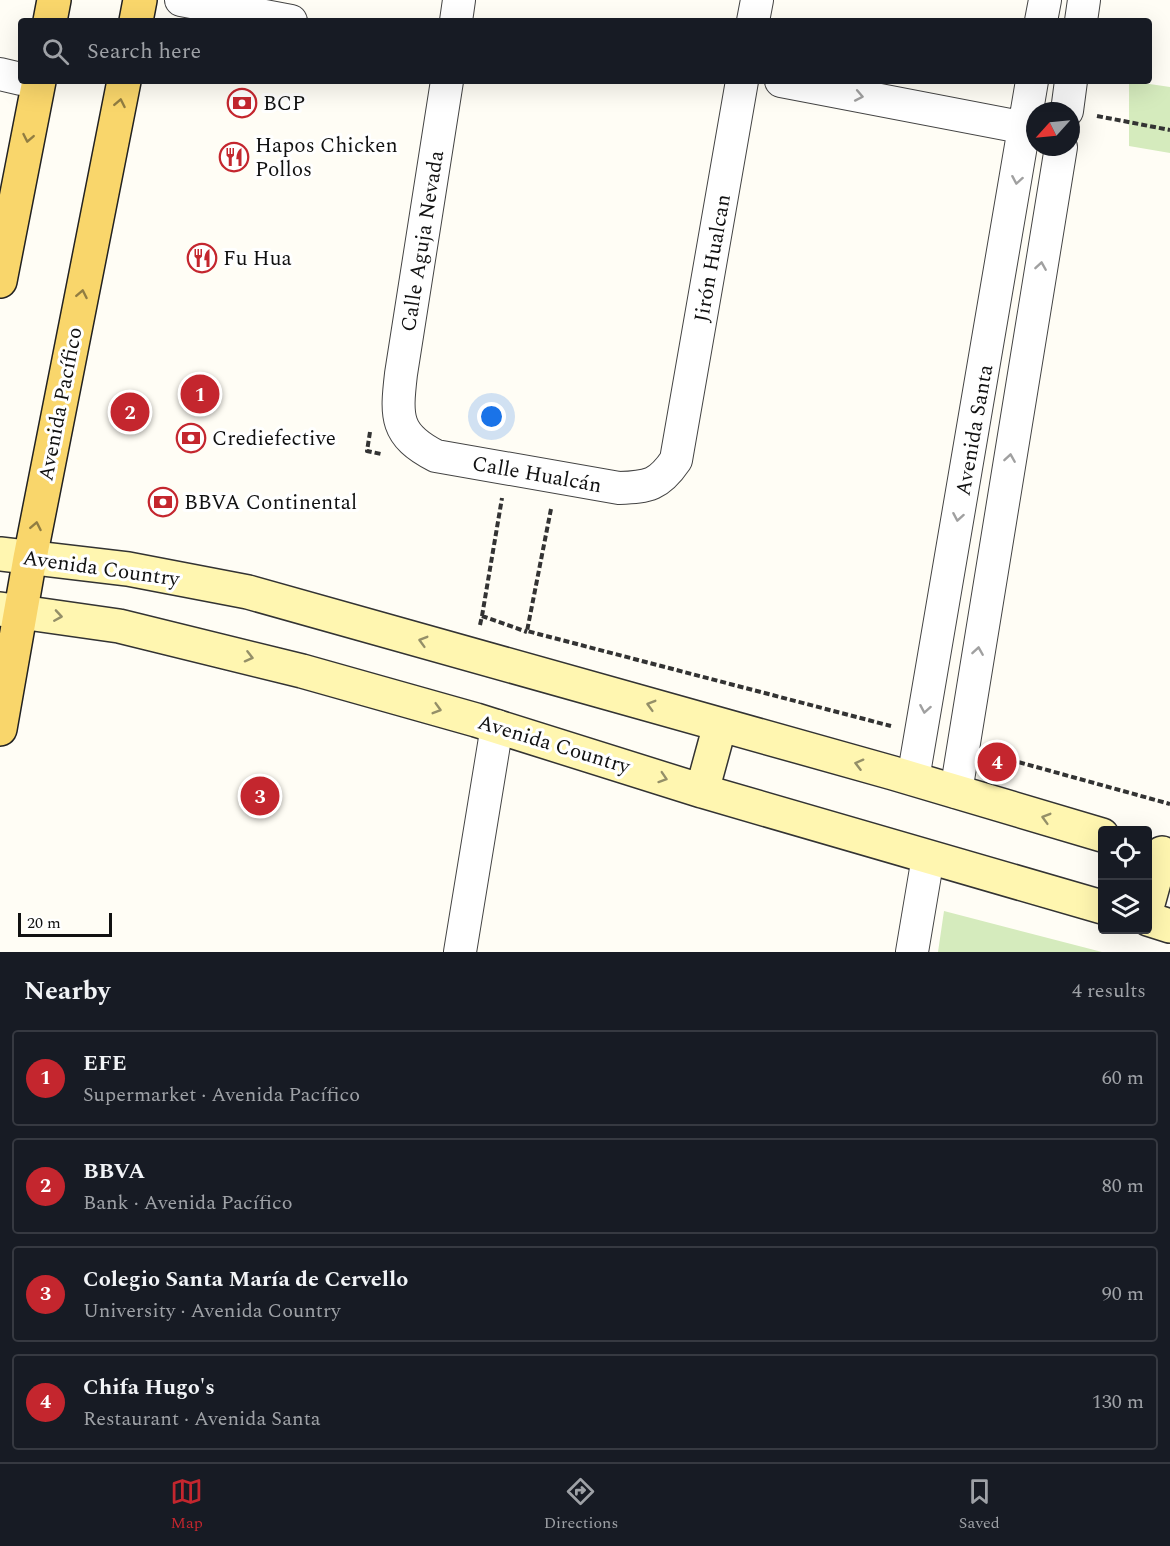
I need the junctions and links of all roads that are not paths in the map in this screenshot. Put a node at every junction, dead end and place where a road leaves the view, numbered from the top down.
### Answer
1 (54, 0) edge
2 (140, 0) edge
3 (180, 0) edge
4 (757, 0) edge
5 (1045, 0) edge
6 (1084, 0) edge
7 (51, 18) edge
8 (137, 18) edge
9 (275, 18) edge
10 (754, 18) edge
11 (1042, 18) edge
12 (1081, 18) edge
13 (0, 74) edge
14 (18, 78) edge
15 (33, 84) edge
16 (123, 84) edge
17 (447, 84) edge
18 (741, 84) edge
19 (797, 84) edge
20 (1032, 84) edge
21 (1029, 102) edge
22 (1026, 128) joint
23 (1060, 156) edge
24 (0, 281) edge
25 (398, 401) joint
26 (681, 436) joint
27 (15, 556) edge
28 (10, 610) edge
29 (720, 725) junction
30 (497, 726) junction
31 (0, 729) edge
32 (913, 779) junction
33 (702, 791) junction
34 (956, 792) junction
35 (1098, 834) edge
36 (1160, 852) edge
37 (928, 857) junction
38 (1152, 887) edge
39 (1098, 906) edge
40 (1152, 921) edge
41 (1170, 926) edge
42 (460, 952) edge
43 (912, 952) edge

1 - 7 main road
2 - 8 main road
3 - 9 street
4 - 10 street
5 - 11 street
6 - 12 street
13 - 14 street
15 -> 24 main road
27 -> 16 main road, Avenida Pacífico
17 - 25 street, Calle Aguja Nevada
18 - 26 street, Jirón Hualcan
19 -> 22 street
20 - 21 street, Avenida Santa
22 -> 32 street, Avenida Santa
34 -> 23 street, Avenida Santa
25 - 26 street, Calle Hualcán
27 - 28 main road, Avenida Pacífico
29 -> 27 main road, Avenida Country
28 -> 30 main road, Avenida Country
28 - 31 main road, Avenida Pacífico
32 -> 29 main road, Avenida Country
29 - 33 main road
30 -> 33 main road, Avenida Country
30 - 42 street
32 - 34 main road, Avenida Country
33 - 37 main road, Avenida Country
35 -> 34 main road, Avenida Country
36 - 38 main road
37 - 39 main road, Avenida Country
37 - 43 street
40 - 41 main road

